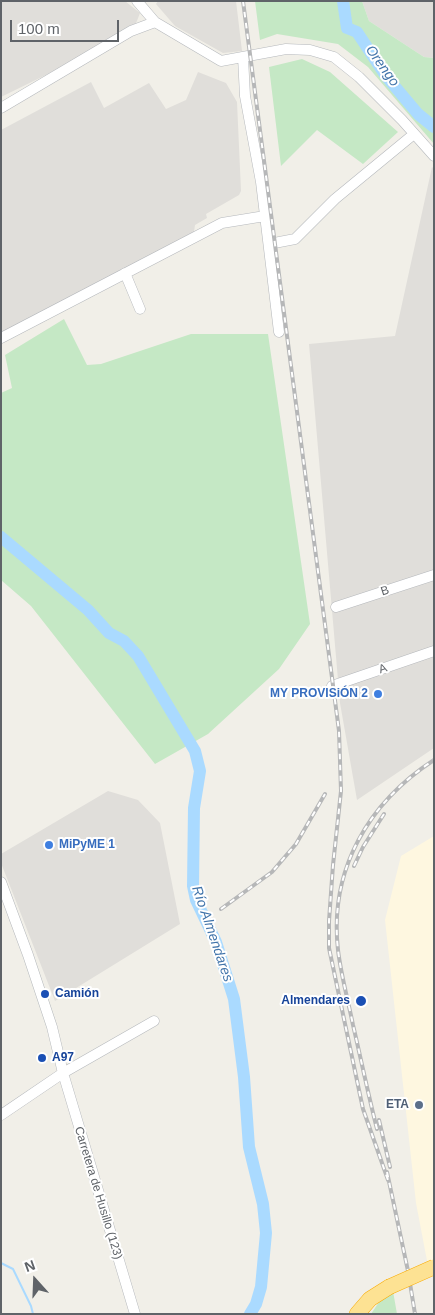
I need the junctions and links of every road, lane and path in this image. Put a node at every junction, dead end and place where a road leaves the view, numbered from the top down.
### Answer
1 (136, 1) edge
2 (155, 22) junction
3 (243, 57) junction
4 (1, 108) edge
5 (414, 134) junction
6 (434, 156) edge
7 (265, 216) junction
8 (269, 244) junction
9 (125, 273) junction
10 (140, 309) dead end
11 (279, 332) dead end
12 (1, 338) edge
13 (434, 575) edge
14 (336, 607) dead end
15 (434, 652) edge
16 (332, 686) dead end
17 (1, 882) edge
18 (154, 1021) dead end
19 (63, 1073) junction
20 (1, 1115) edge
21 (434, 1266) edge
22 (389, 1288) junction
23 (135, 1314) edge
24 (357, 1314) edge
25 (363, 1314) edge

1 - 2 street
2 - 3 street
2 - 4 street
3 - 5 street
3 - 7 street
5 - 6 street
5 - 8 street
7 - 8 street
7 - 9 street
8 - 11 street
9 - 10 street
9 - 12 street
13 - 14 street, B
15 - 16 street, A
17 - 19 street, Carretera de Husillo (123)
18 - 19 street
19 - 20 street
19 - 23 street, Carretera de Husillo (123)
21 - 22 highway, bridge
22 - 24 highway
22 - 25 highway

